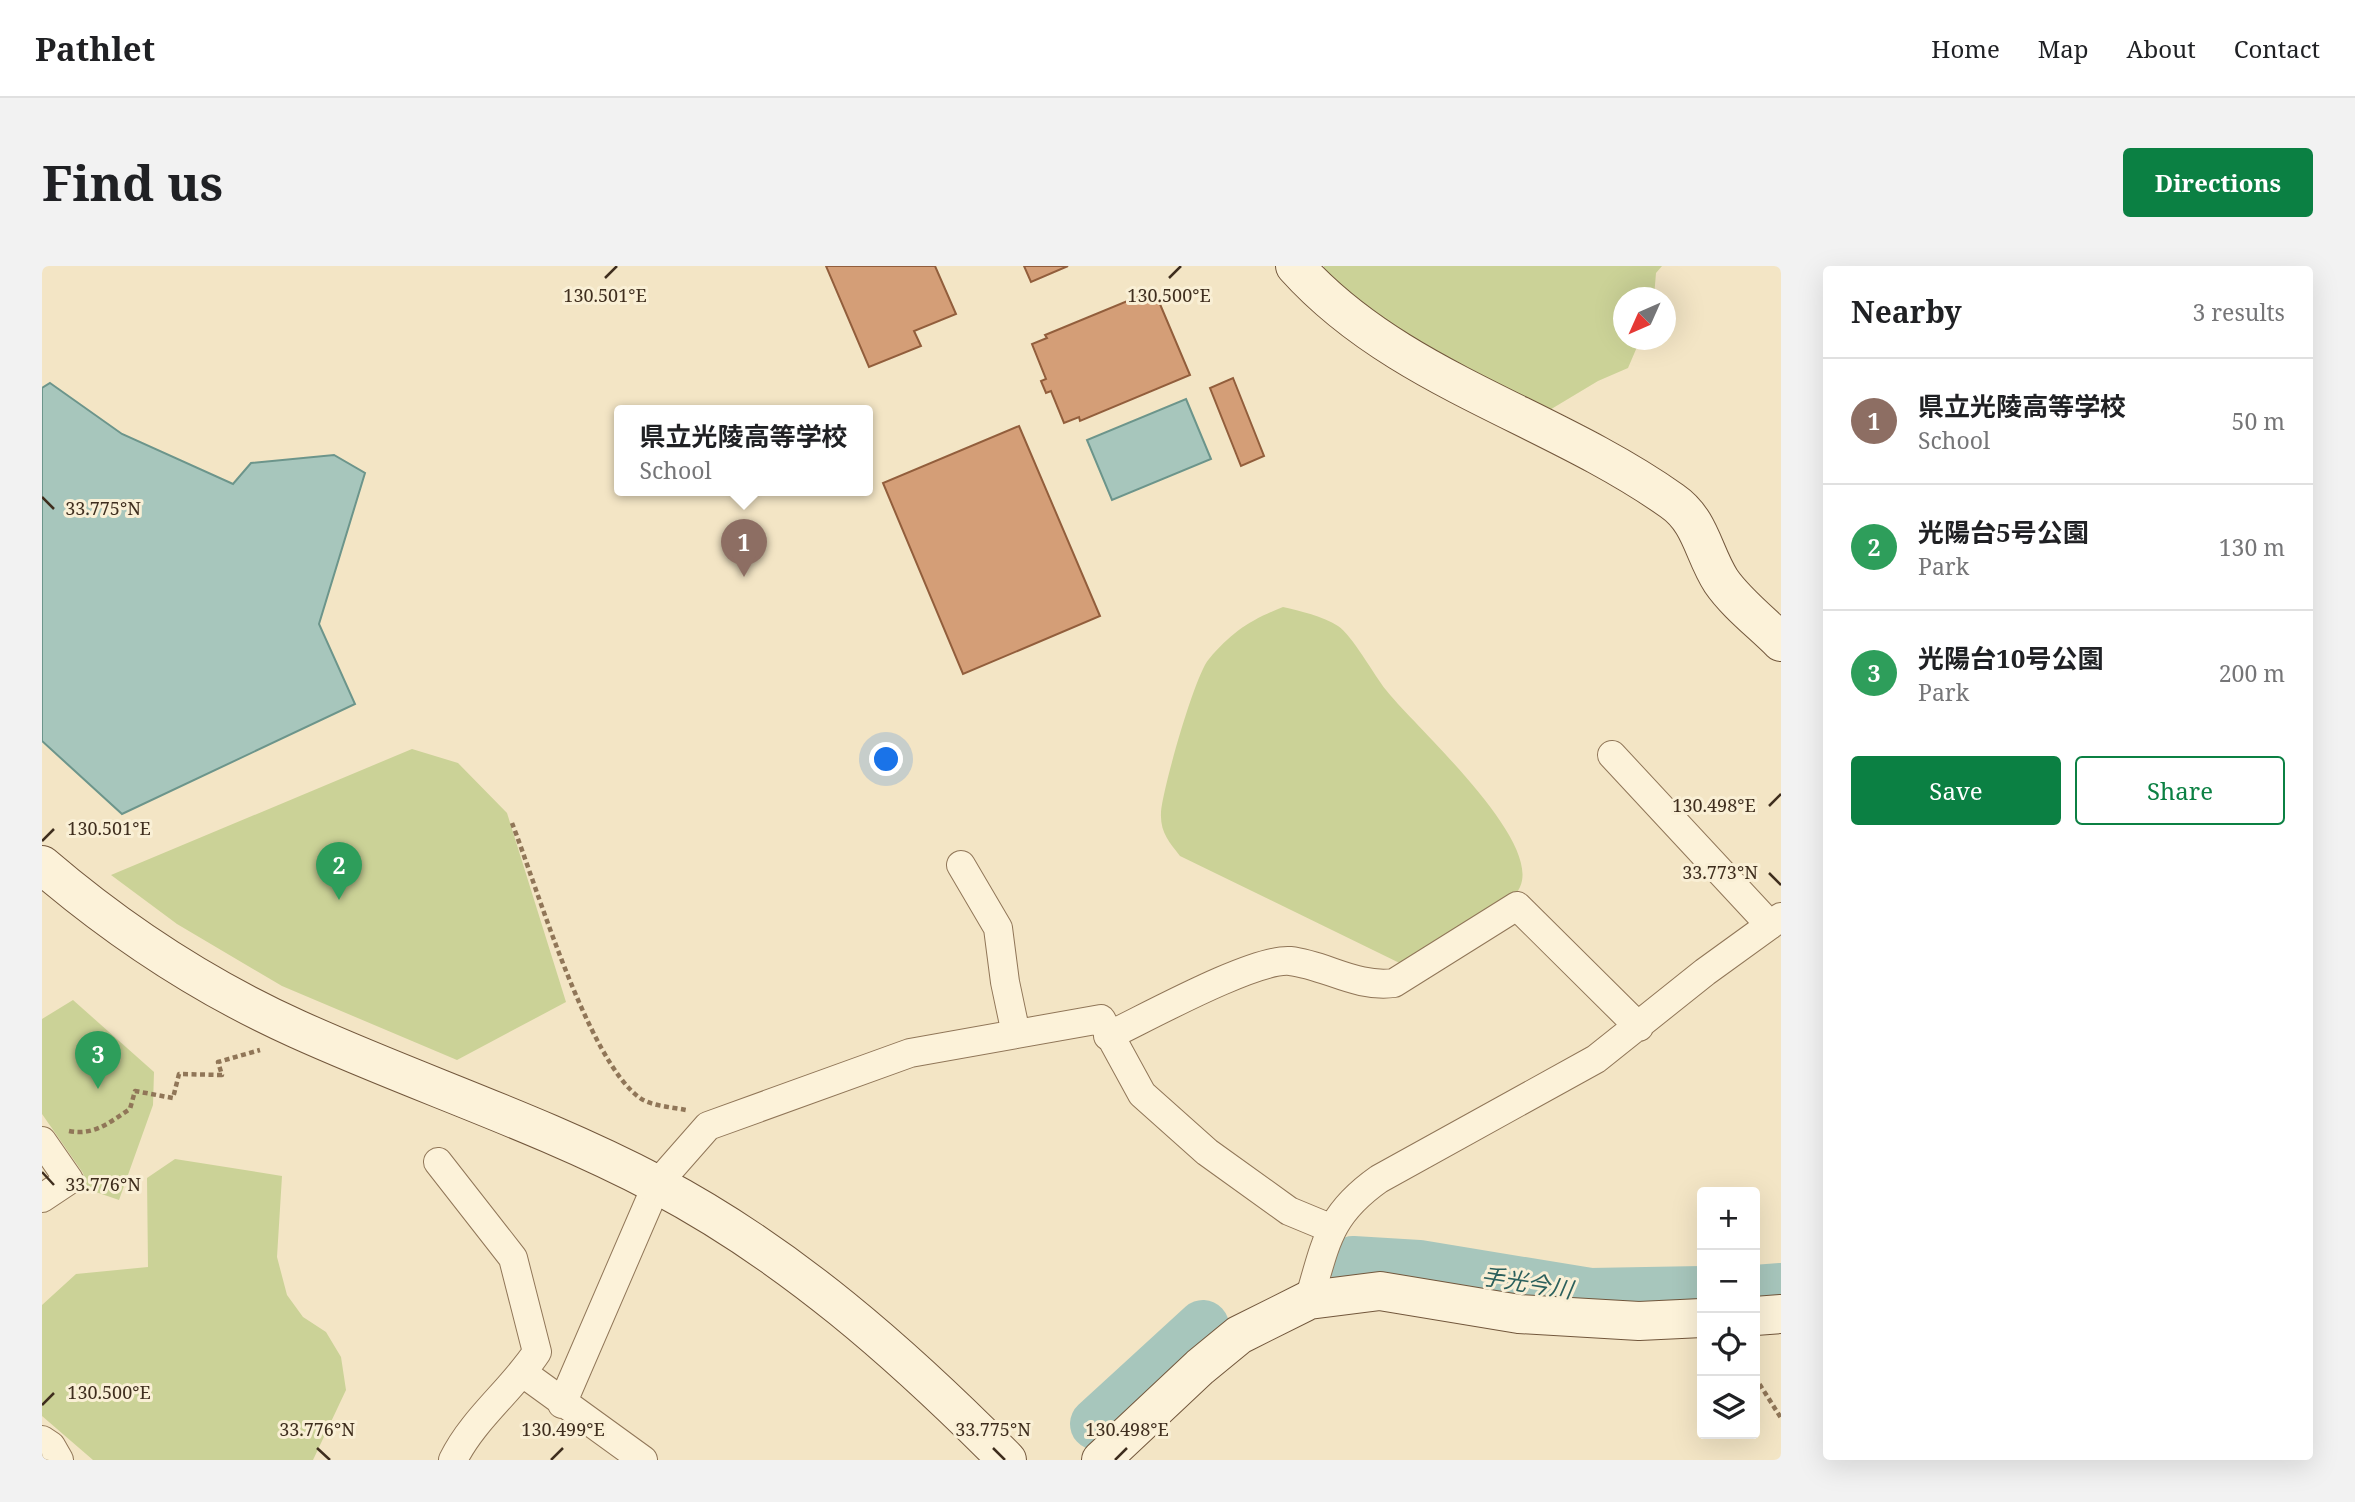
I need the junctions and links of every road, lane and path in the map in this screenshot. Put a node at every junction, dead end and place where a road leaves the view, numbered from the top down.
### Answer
1 (1295, 266) edge
2 (1781, 642) edge
3 (1612, 755) dead end
4 (512, 823) dead end
5 (42, 865) edge
6 (961, 865) dead end
7 (1776, 921) edge
8 (1639, 1027) junction
9 (1016, 1034) junction
10 (1108, 1036) junction
11 (260, 1050) dead end
12 (724, 1118) junction
13 (43, 1143) edge
14 (438, 1161) dead end
15 (657, 1184) junction
16 (42, 1198) edge
17 (1330, 1228) junction
18 (1309, 1300) junction
19 (1781, 1314) edge
20 (1760, 1315) edge
21 (1697, 1318) edge
22 (523, 1373) junction
23 (1760, 1385) edge
24 (562, 1404) junction
25 (1781, 1418) edge
26 (42, 1440) edge
27 (59, 1460) edge
28 (453, 1460) edge
29 (643, 1460) edge
30 (1007, 1460) edge
31 (1101, 1460) edge

1 - 2 street
3 - 7 street
4 - 12 path
5 - 15 street
6 - 9 street
7 - 8 street
8 - 10 street
8 - 17 street
9 - 10 street
9 - 12 street
10 - 17 street
11 - 13 path
12 - 15 street
13 - 16 street
14 - 22 street
15 - 24 street
15 - 30 street
17 - 18 street
18 - 21 street
18 - 31 street
19 - 20 street
22 - 24 street
22 - 28 street
23 - 25 path
24 - 29 street
26 - 27 street

